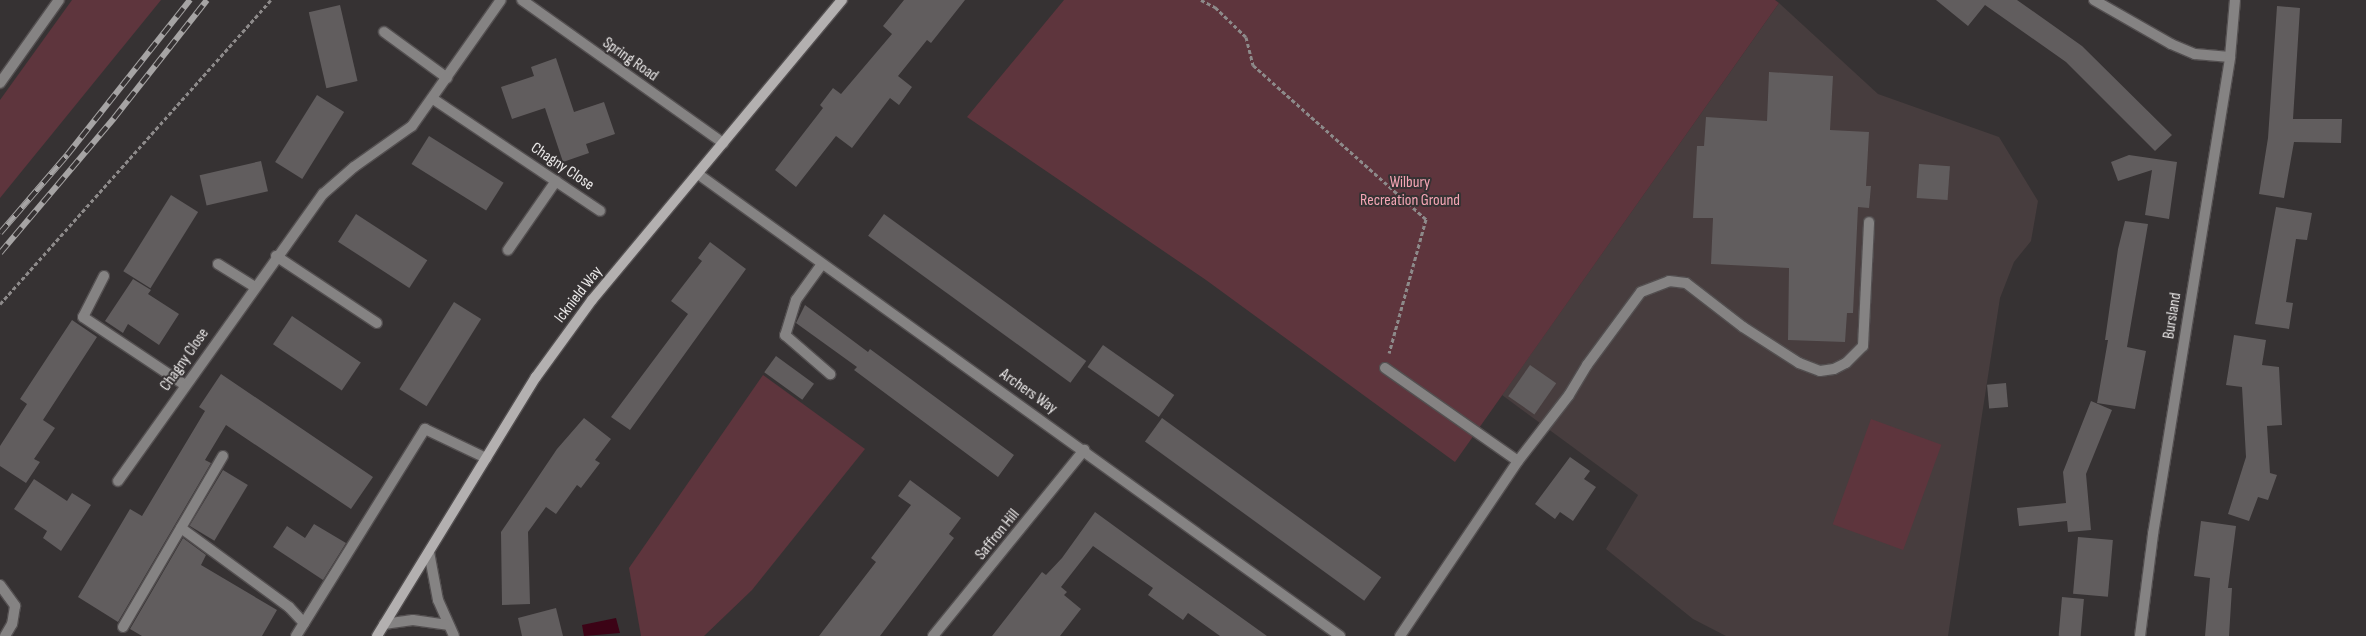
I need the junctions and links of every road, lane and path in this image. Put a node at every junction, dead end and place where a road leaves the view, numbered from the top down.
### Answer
1 (59, 0) edge
2 (271, 0) edge
3 (501, 0) edge
4 (522, 0) edge
5 (842, 0) edge
6 (1201, 0) edge
7 (2094, 0) edge
8 (2235, 0) edge
9 (384, 32) dead end
10 (2230, 58) junction
11 (447, 78) junction
12 (0, 83) edge
13 (433, 98) junction
14 (723, 144) junction
15 (698, 174) junction
16 (556, 181) junction
17 (600, 211) dead end
18 (1869, 222) dead end
19 (508, 250) dead end
20 (276, 256) junction
21 (218, 264) dead end
22 (822, 264) junction
23 (104, 276) dead end
24 (255, 287) junction
25 (0, 304) edge
26 (377, 322) dead end
27 (1385, 368) joint
28 (830, 374) dead end
29 (185, 385) junction
30 (1084, 450) junction
31 (223, 456) dead end
32 (486, 458) junction
33 (1518, 460) junction
34 (118, 482) dead end
35 (181, 528) junction
36 (429, 552) junction
37 (0, 585) edge
38 (304, 623) junction
39 (384, 624) junction
40 (448, 625) junction
41 (123, 627) dead end
42 (5, 636) edge
43 (296, 636) edge
44 (377, 636) edge
45 (454, 636) edge
46 (933, 636) edge
47 (1340, 636) edge
48 (1400, 636) edge
49 (2140, 636) edge

1 - 12 street
2 - 25 path
3 - 11 street, Chagny Close
4 - 14 street, Spring Road
5 - 14 street, Icknield Way
6 - 27 path
7 - 10 street
8 - 10 street, Bursland
9 - 11 street
10 - 49 street, Bursland
11 - 13 street, Chagny Close
13 - 16 street, Chagny Close
13 - 20 street, Chagny Close
14 - 15 street, Icknield Way
15 - 22 street, Archers Way
15 - 32 street, Icknield Way
16 - 17 street, Chagny Close
16 - 19 street
18 - 33 street
20 - 24 street, Chagny Close
20 - 26 street
21 - 24 street
22 - 28 street
22 - 30 street, Archers Way
23 - 29 street
24 - 29 street, Chagny Close
27 - 33 street
29 - 34 street, Chagny Close
30 - 46 street, Saffron Hill
30 - 47 street, Archers Way
31 - 35 street
32 - 36 street, Icknield Way
32 - 38 street
33 - 48 street
35 - 38 street
35 - 41 street
36 - 39 street, Icknield Way
36 - 40 street
37 - 42 street
38 - 43 street
39 - 40 street
39 - 44 street, Icknield Way
40 - 45 street

